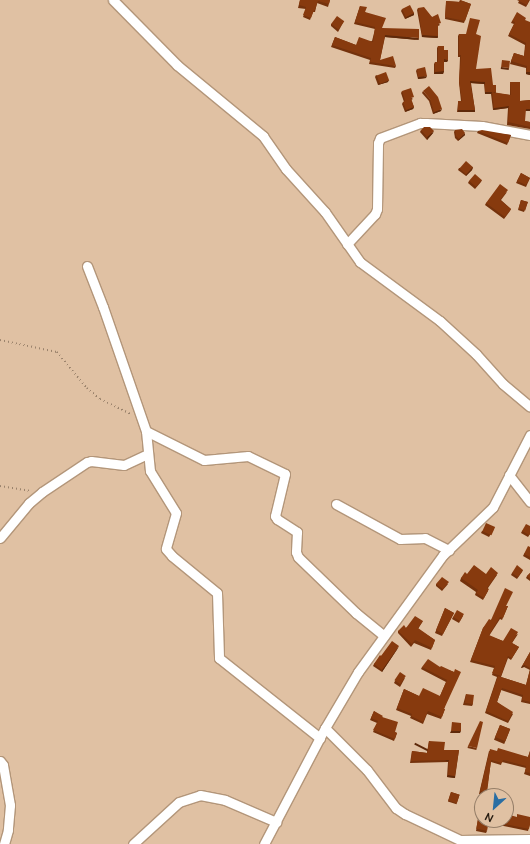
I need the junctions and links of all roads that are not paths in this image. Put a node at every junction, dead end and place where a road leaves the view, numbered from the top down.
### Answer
1 (113, 0) edge
2 (530, 135) edge
3 (347, 244) junction
4 (87, 266) dead end
5 (530, 407) edge
6 (146, 431) junction
7 (530, 435) edge
8 (148, 454) junction
9 (509, 475) junction
10 (530, 502) edge
11 (336, 504) dead end
12 (0, 538) edge
13 (449, 550) junction
14 (384, 636) junction
15 (325, 728) junction
16 (320, 738) junction
17 (0, 761) edge
18 (276, 822) junction
19 (530, 839) edge
20 (4, 844) edge
21 (133, 844) edge
22 (264, 844) edge

1 - 3 street
2 - 3 street
3 - 5 street
4 - 6 street
6 - 8 street
6 - 14 street
7 - 9 street
8 - 12 street
8 - 16 street
9 - 10 street
9 - 13 street
11 - 13 street
13 - 14 street
14 - 15 street
15 - 16 street
15 - 19 street
16 - 18 street
17 - 20 street
18 - 21 street
18 - 22 street

